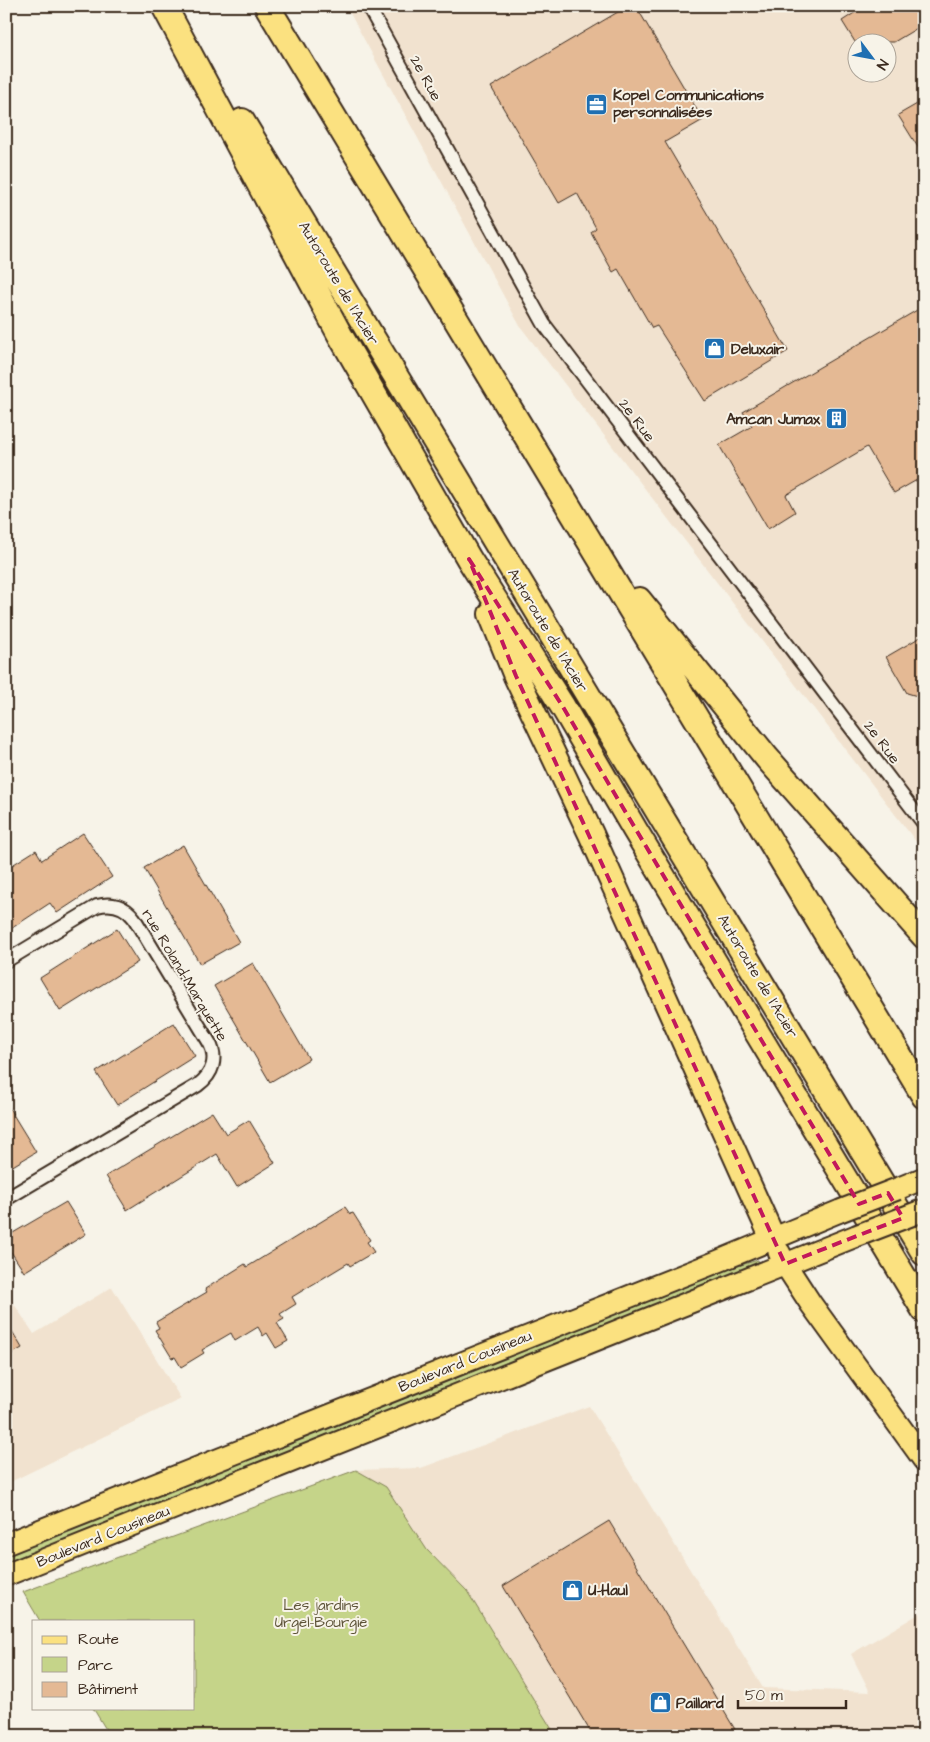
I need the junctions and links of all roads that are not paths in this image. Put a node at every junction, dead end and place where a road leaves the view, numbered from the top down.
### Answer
1 (164, 6) edge
2 (173, 6) edge
3 (267, 6) edge
4 (368, 6) edge
5 (582, 531) junction
6 (469, 558) junction
7 (924, 824) edge
8 (924, 936) edge
9 (6, 961) edge
10 (924, 1096) edge
11 (924, 1178) edge
12 (6, 1199) edge
13 (924, 1210) edge
14 (773, 1239) junction
15 (924, 1253) edge
16 (785, 1264) junction
17 (924, 1310) edge
18 (924, 1460) edge
19 (6, 1544) edge
20 (6, 1575) edge

1 - 6 highway
2 - 15 highway, Autoroute de l'Acier
3 - 5 highway
4 - 7 street, 2e Rue
5 - 8 highway
5 - 10 highway
6 - 14 highway
6 - 17 highway
9 - 12 street, rue Roland-Marquette
11 - 14 main road, Boulevard Cousineau, bridge
13 - 16 main road, Boulevard Cousineau, bridge
14 - 16 main road
14 - 19 main road, Boulevard Cousineau
16 - 18 main road
16 - 20 main road, Boulevard Cousineau

